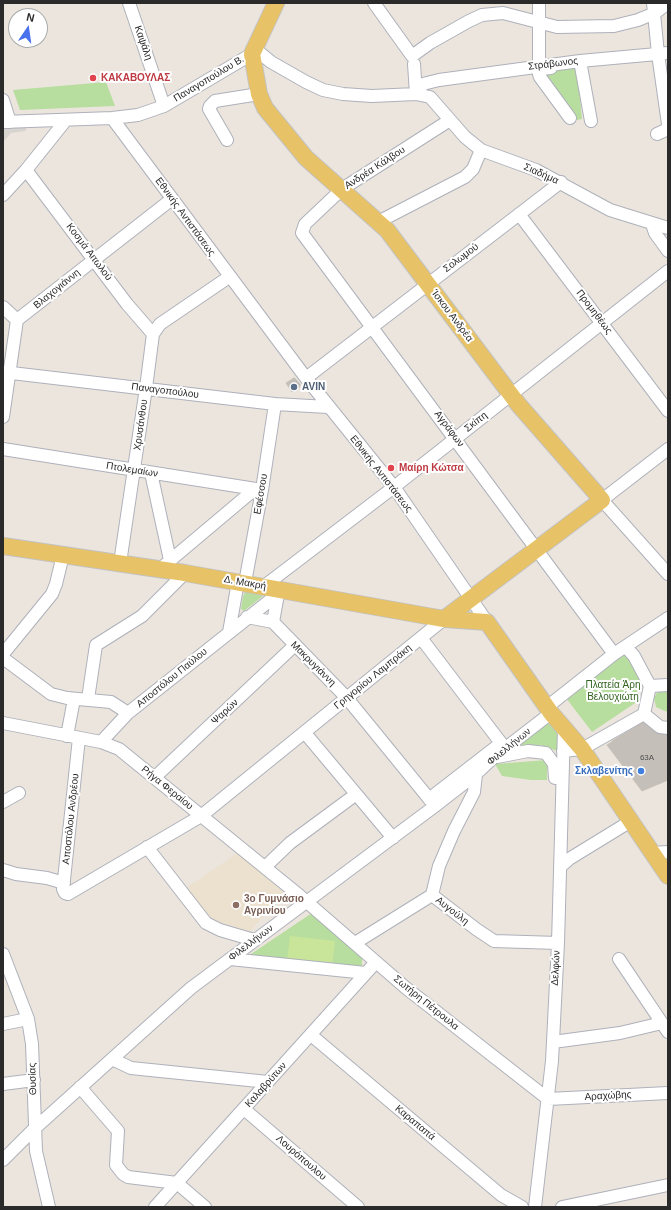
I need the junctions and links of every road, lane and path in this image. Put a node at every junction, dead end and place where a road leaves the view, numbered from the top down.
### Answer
1 (129, 3) edge
2 (276, 3) edge
3 (374, 3) edge
4 (538, 3) edge
5 (668, 3) edge
6 (654, 8) edge
7 (487, 9) edge
8 (538, 22) junction
9 (254, 51) junction
10 (663, 54) edge
11 (580, 62) junction
12 (414, 64) dead end
13 (539, 66) junction
14 (439, 80) junction
15 (259, 94) junction
16 (416, 94) junction
17 (430, 97) junction
18 (3, 100) edge
19 (164, 106) junction
20 (112, 118) junction
21 (570, 118) dead end
22 (66, 120) junction
23 (450, 120) junction
24 (591, 120) dead end
25 (7, 122) edge
26 (668, 125) edge
27 (3, 133) edge
28 (657, 134) dead end
29 (227, 140) dead end
30 (481, 150) junction
31 (26, 170) junction
32 (561, 182) junction
33 (342, 189) junction
34 (3, 195) edge
35 (172, 199) junction
36 (519, 214) junction
37 (378, 222) junction
38 (305, 224) joint
39 (652, 224) junction
40 (668, 228) edge
41 (668, 252) edge
42 (94, 259) junction
43 (668, 271) edge
44 (229, 278) junction
45 (427, 283) junction
46 (3, 307) edge
47 (603, 323) junction
48 (17, 324) junction
49 (372, 327) junction
50 (153, 334) junction
51 (6, 372) edge
52 (306, 378) junction
53 (146, 388) junction
54 (511, 395) junction
55 (275, 404) junction
56 (328, 407) junction
57 (668, 411) edge
58 (3, 417) edge
59 (456, 438) junction
60 (3, 449) edge
61 (668, 449) edge
62 (135, 470) junction
63 (151, 473) junction
64 (394, 487) junction
65 (258, 489) junction
66 (602, 500) junction
67 (3, 546) edge
68 (537, 549) junction
69 (63, 555) junction
70 (120, 563) junction
71 (165, 564) junction
72 (185, 573) junction
73 (668, 574) edge
74 (242, 583) junction
75 (274, 590) junction
76 (470, 598) junction
77 (247, 617) junction
78 (668, 618) edge
79 (444, 619) junction
80 (273, 622) junction
81 (487, 622) junction
82 (229, 632) junction
83 (421, 638) junction
84 (295, 645) junction
85 (626, 647) junction
86 (3, 654) edge
87 (614, 654) junction
88 (3, 658) edge
89 (668, 685) edge
90 (650, 686) junction
91 (346, 697) junction
92 (74, 699) junction
93 (88, 699) junction
94 (549, 710) junction
95 (128, 713) junction
96 (644, 714) junction
97 (534, 716) dead end
98 (3, 724) edge
99 (564, 728) junction
100 (668, 728) edge
101 (304, 734) junction
102 (73, 737) junction
103 (101, 742) junction
104 (501, 743) junction
105 (582, 749) junction
106 (563, 750) junction
107 (494, 757) junction
108 (476, 774) junction
109 (154, 778) junction
110 (19, 793) dead end
111 (355, 795) junction
112 (3, 802) edge
113 (432, 803) junction
114 (201, 816) junction
115 (631, 821) junction
116 (560, 832) junction
117 (393, 838) junction
118 (147, 847) junction
119 (660, 852) edge
120 (265, 867) junction
121 (560, 867) junction
122 (3, 870) edge
123 (668, 876) edge
124 (64, 883) junction
125 (432, 896) junction
126 (308, 902) junction
127 (254, 940) junction
128 (354, 943) junction
129 (558, 943) junction
130 (3, 954) edge
131 (230, 959) junction
132 (619, 959) dead end
133 (376, 962) junction
134 (366, 973) junction
135 (28, 1019) junction
136 (3, 1024) edge
137 (666, 1029) edge
138 (311, 1035) junction
139 (553, 1042) junction
140 (112, 1058) junction
141 (34, 1080) junction
142 (268, 1082) junction
143 (3, 1084) edge
144 (80, 1087) junction
145 (668, 1093) edge
146 (548, 1100) junction
147 (244, 1108) junction
148 (34, 1129) junction
149 (3, 1160) edge
150 (177, 1183) junction
151 (668, 1186) edge
152 (49, 1207) edge
153 (155, 1207) edge
154 (205, 1207) edge
155 (358, 1207) edge
156 (522, 1207) edge
157 (535, 1207) edge
158 (562, 1207) edge

1 - 19 street, Καψάλη
2 - 9 main road
3 - 7 street
4 - 8 street
5 - 6 street
6 - 8 street
6 - 10 street
7 - 8 street
8 - 13 street
9 - 15 main road, Ίσκου Ανδρέα
9 - 16 street
9 - 19 street, Παναγοπούλου Β.
10 - 11 street, Στράβωνος
10 - 26 street
11 - 13 street, Στράβωνος
11 - 21 street
11 - 24 street
12 - 16 street
13 - 14 street, Στράβωνος
14 - 16 street
14 - 17 street
15 - 29 street
15 - 33 main road, Ίσκου Ανδρέα
16 - 17 street
17 - 23 street, Σιαδήμα
18 - 25 street
19 - 20 street, Παναγοπούλου Β.
20 - 22 street, Παναγοπούλου Β.
20 - 35 street, Εθνικής Αντιστάσεως
22 - 25 street, Παναγοπούλου Β.
22 - 31 street
23 - 30 street, Σιαδήμα
23 - 33 street, Ανδρέα Κάλβου
25 - 27 street
26 - 28 street
30 - 32 street, Σιαδήμα
30 - 37 street
31 - 34 street
31 - 42 street, Κοσμά Αιτωλού
32 - 36 street, Σολωμού
32 - 39 street, Σιαδήμα
33 - 37 main road, Ίσκου Ανδρέα
33 - 38 street, Ανδρέα Κάλβου
35 - 42 street, Βλαχογιάννη
35 - 44 street, Εθνικής Αντιστάσεως
36 - 45 street, Σολωμού
36 - 47 street, Προμηθέως
37 - 45 main road, Ίσκου Ανδρέα
38 - 49 street, Αγράφων
39 - 40 street, Σιαδήμα
39 - 41 street
42 - 48 street, Βλαχογιάννη
42 - 50 street, Κοσμά Αιτωλού
43 - 47 street, Σκίπη
44 - 50 street
44 - 52 street, Εθνικής Αντιστάσεως
45 - 49 street, Σολωμού
45 - 54 main road, Ίσκου Ανδρέα
46 - 48 street
47 - 54 street, Σκίπη
47 - 57 street, Προμηθέως
48 - 51 street
49 - 52 street, Σολωμού
49 - 59 street, Αγράφων
50 - 53 street, Χρυσάνθου
51 - 53 street, Παναγοπούλου
51 - 58 street
52 - 56 street, Εθνικής Αντιστάσεως
53 - 55 street, Παναγοπούλου
53 - 62 street, Χρυσάνθου
54 - 59 street, Σκίπη
54 - 66 main road, Ίσκου Ανδρέα
55 - 56 street, Παναγοπούλου
55 - 65 street, Εφέσσου
56 - 64 street, Εθνικής Αντιστάσεως
59 - 64 street, Σκίπη
59 - 68 street, Αγράφων
60 - 62 street, Πτολεμαίων
61 - 66 street, Γρηγορίου Λαμπράκη
62 - 63 street, Πτολεμαίων
62 - 70 street, Χρυσάνθου
63 - 65 street, Πτολεμαίων
63 - 71 street
64 - 75 street, Σκίπη
64 - 76 street, Εθνικής Αντιστάσεως
65 - 71 street
65 - 74 street, Εφέσσου
66 - 68 main road, Γρηγορίου Λαμπράκη
66 - 73 street, Ίσκου Ανδρέα
67 - 69 main road, Δ. Μακρή
68 - 76 main road, Γρηγορίου Λαμπράκη
68 - 87 street, Αγράφων
69 - 70 main road, Δ. Μακρή
69 - 86 street
70 - 71 main road, Δ. Μακρή
71 - 72 main road, Δ. Μακρή
72 - 74 main road, Δ. Μακρή
72 - 93 street
74 - 75 main road, Δ. Μακρή
74 - 82 street, Εφέσσου
75 - 77 street, Αποστόλου Παύλου
75 - 79 main road, Δ. Μακρή
75 - 80 street
76 - 79 main road, Γρηγορίου Λαμπράκη
76 - 81 street, Εθνικής Αντιστάσεως
77 - 80 street
77 - 82 street, Αποστόλου Παύλου
78 - 85 street, Φιλελλήνων
79 - 81 main road, Δ. Μακρή
79 - 83 street, Γρηγορίου Λαμπράκη
80 - 84 street, Μακρυγιάννη
81 - 94 main road, Εθνικής Αντιστάσεως
82 - 95 street, Αποστόλου Παύλου
83 - 91 street, Γρηγορίου Λαμπράκη
83 - 104 street
84 - 91 street, Μακρυγιάννη
84 - 109 street, Ψαρών
85 - 87 street, Φιλελλήνων
85 - 90 street
87 - 94 street, Φιλελλήνων
88 - 92 street
89 - 90 street
90 - 96 street
91 - 101 street, Γρηγορίου Λαμπράκη
91 - 113 street, Μακρυγιάννη
92 - 93 street
92 - 102 street, Αποστόλου Ανδρέου
93 - 95 street
94 - 99 main road, Εθνικής Αντιστάσεως
94 - 107 street, Φιλελλήνων
95 - 103 street, Αποστόλου Παύλου
96 - 100 street
96 - 105 street
97 - 104 street
98 - 102 street, Ρήγα Φεραίου
99 - 105 main road, Εθνικής Αντιστάσεως
99 - 106 street, Δελφών
101 - 111 street
101 - 114 street, Γρηγορίου Λαμπράκη
102 - 103 street, Ρήγα Φεραίου
102 - 124 street, Αποστόλου Ανδρέου
103 - 109 street, Ρήγα Φεραίου
104 - 113 street
105 - 106 street
105 - 115 main road, Εθνικής Αντιστάσεως
106 - 116 street, Δελφών
107 - 108 street, Φιλελλήνων
107 - 116 street
108 - 113 street, Φιλελλήνων
108 - 125 street
109 - 114 street, Ρήγα Φεραίου
110 - 112 street
111 - 117 street
111 - 120 street
113 - 117 street, Φιλελλήνων
114 - 118 street, Γρηγορίου Λαμπράκη
114 - 120 street, Ρήγα Φεραίου
115 - 119 main road, Εθνικής Αντιστάσεως
115 - 121 street
116 - 121 street, Δελφών
117 - 126 street, Φιλελλήνων
118 - 124 street, Γρηγορίου Λαμπράκη
118 - 127 street
119 - 123 main road, Εθνικής Αντιστάσεως
120 - 126 street, Ρήγα Φεραίου
121 - 129 street, Δελφών
122 - 124 street
125 - 128 street, Αυγούλη
125 - 129 street, Αυγούλη
126 - 127 street, Φιλελλήνων
126 - 128 street, Σωτήρη Πέτρουλα
127 - 131 street, Φιλελλήνων
128 - 133 street, Σωτήρη Πέτρουλα
129 - 139 street, Δελφών
130 - 135 street, Θυσίας
131 - 134 street
131 - 140 street, Φιλελλήνων
132 - 137 street
133 - 134 street, Καλαβρύτων
133 - 146 street, Σωτήρη Πέτρουλα
134 - 138 street, Καλαβρύτων
135 - 136 street
135 - 141 street, Θυσίας
137 - 139 street
138 - 142 street, Καλαβρύτων
138 - 156 street, Καραπαπά
139 - 146 street, Δελφών
140 - 142 street
140 - 144 street, Φιλελλήνων
141 - 143 street
141 - 148 street, Θυσίας
142 - 147 street, Καλαβρύτων
144 - 148 street, Φιλελλήνων
144 - 150 street
145 - 146 street, Αραχώβης
146 - 157 street, Δελφών
147 - 150 street, Καλαβρύτων
147 - 155 street, Λουρόπουλου
148 - 149 street, Φιλελλήνων
148 - 152 street, Θυσίας
150 - 153 street, Καλαβρύτων
150 - 154 street
151 - 158 street

